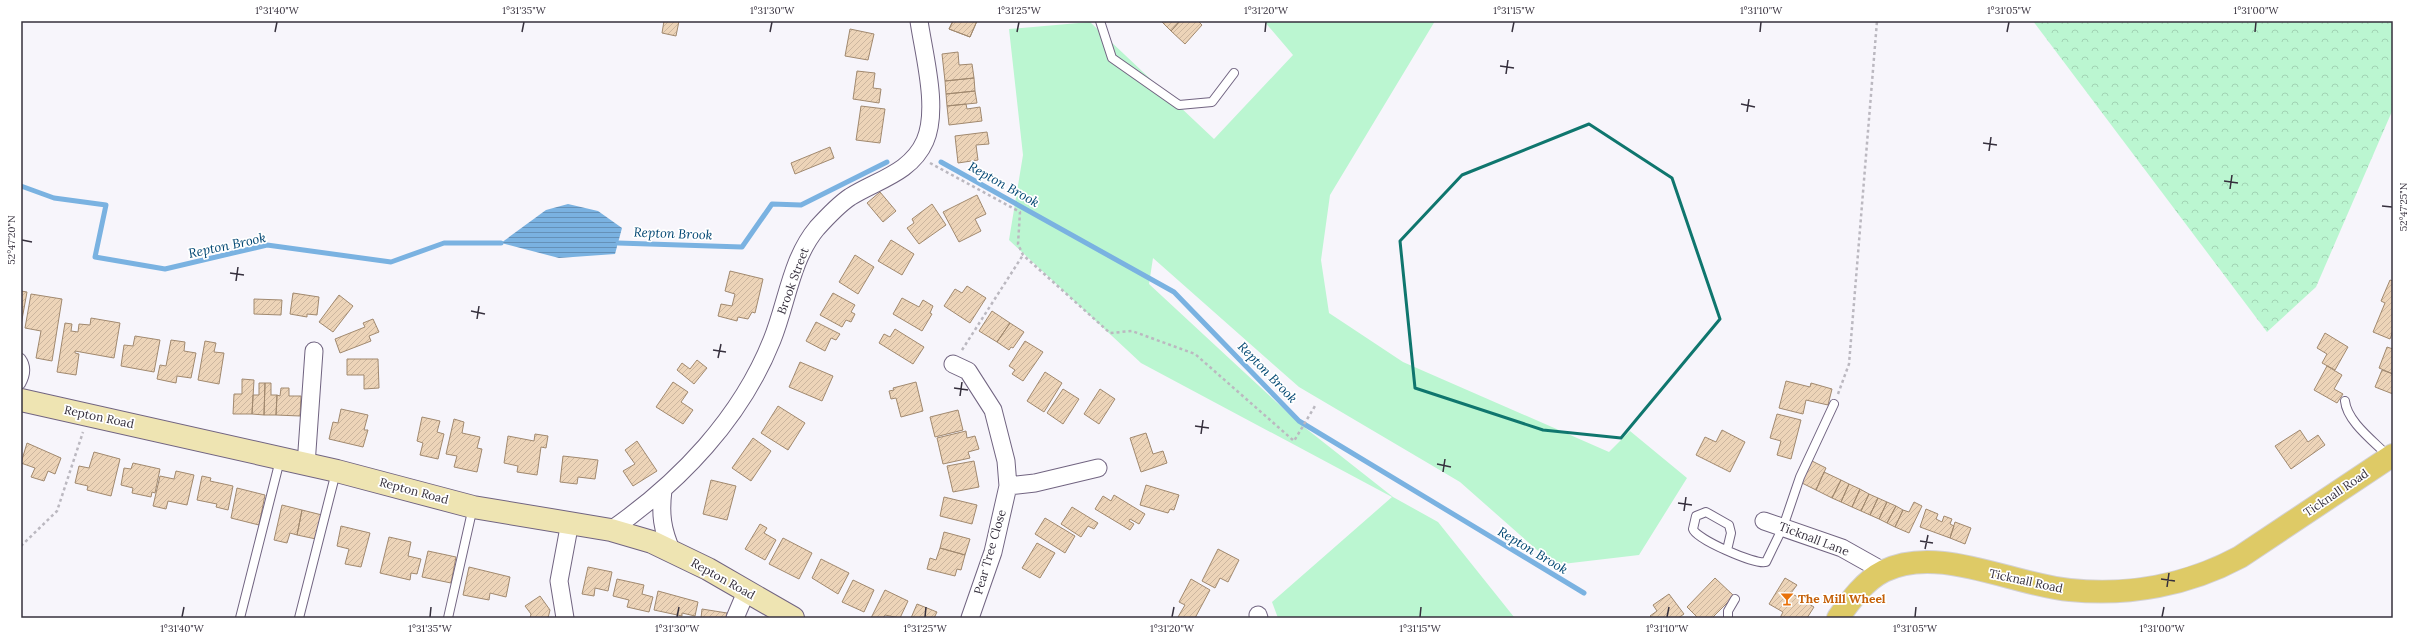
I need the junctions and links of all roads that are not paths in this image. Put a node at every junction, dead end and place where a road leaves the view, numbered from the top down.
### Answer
1 (919, 21) edge
2 (1100, 21) edge
3 (1234, 73) dead end
4 (314, 351) dead end
5 (21, 358) edge
6 (953, 364) road end
7 (21, 384) edge
8 (21, 400) edge
9 (2345, 401) dead end
10 (1834, 404) road end
11 (2391, 456) edge
12 (280, 459) junction
13 (306, 465) junction
14 (1098, 468) dead end
15 (337, 471) junction
16 (1008, 486) junction
17 (663, 490) junction
18 (474, 507) junction
19 (1764, 521) dead end
20 (570, 522) junction
21 (1783, 527) junction
22 (611, 530) junction
23 (1727, 550) junction
24 (672, 552) junction
25 (1883, 571) junction
26 (746, 592) junction
27 (1735, 599) dead end
28 (240, 618) edge
29 (299, 618) edge
30 (448, 618) edge
31 (565, 618) edge
32 (734, 618) edge
33 (793, 618) edge
34 (970, 618) edge
35 (1728, 618) edge
36 (1838, 618) edge

1 - 17 street, Brook Street
2 - 3 lane
4 - 13 street
5 - 7 lane
6 - 16 street, Pear Tree Close
8 - 12 street, Repton Road
9 - 11 lane
10 - 21 lane
11 - 25 main road, Ticknall Road
12 - 13 street, Repton Road
12 - 28 lane
13 - 15 street, Repton Road
14 - 16 street
15 - 18 street, Repton Road
15 - 29 lane
16 - 34 street, Pear Tree Close
17 - 22 street, Brook Street
17 - 24 street
18 - 20 street, Repton Road
18 - 30 lane
19 - 21 street, Ticknall Lane
20 - 22 street, Repton Road
20 - 31 street
21 - 23 lane
21 - 25 street, Ticknall Lane
22 - 24 street, Repton Road
23 - 23 lane
24 - 26 street, Repton Road
25 - 36 main road, Ticknall Road
26 - 32 street
26 - 33 street, Repton Road
27 - 35 lane

